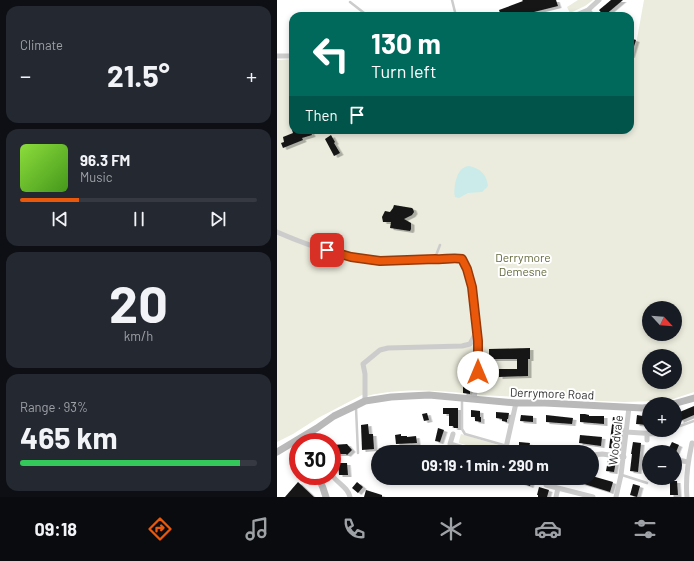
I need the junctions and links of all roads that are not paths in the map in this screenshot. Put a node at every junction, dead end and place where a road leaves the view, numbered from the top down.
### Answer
1 (452, 0) edge
2 (599, 0) edge
3 (350, 2) dead end
4 (588, 10) joint
5 (363, 12) edge
6 (455, 12) edge
7 (583, 12) edge
8 (277, 56) edge
9 (289, 56) edge
10 (277, 232) edge
11 (440, 245) dead end
12 (435, 259) junction
13 (477, 331) junction
14 (694, 398) edge
15 (462, 399) junction
16 (474, 399) junction
17 (682, 401) edge
18 (365, 402) junction
19 (516, 403) junction
20 (355, 406) junction
21 (629, 407) junction
22 (642, 408) edge
23 (694, 421) edge
24 (682, 426) edge
25 (626, 432) junction
26 (311, 433) edge
27 (642, 433) edge
28 (453, 434) dead end
29 (692, 443) dead end
30 (453, 445) edge
31 (504, 445) edge
32 (507, 445) edge
33 (289, 447) edge
34 (277, 452) edge
35 (358, 453) dead end
36 (599, 454) edge
37 (623, 456) junction
38 (682, 461) edge
39 (688, 462) junction
40 (621, 475) junction
41 (642, 481) edge
42 (341, 484) edge
43 (322, 485) edge
44 (546, 485) dead end
45 (558, 488) junction
46 (326, 497) edge
47 (350, 497) edge
48 (556, 497) edge
49 (593, 497) edge
50 (616, 497) edge
51 (687, 497) edge

1 - 6 lane
2 - 4 street
3 - 5 lane
4 - 7 street
8 - 9 street
10 - 12 street
11 - 12 lane
12 - 13 street
13 - 16 street
13 - 18 street
14 - 17 main road
15 - 16 main road, Derrymore Road
15 - 18 main road, Derrymore Road
15 - 31 lane
16 - 19 main road, Derrymore Road
18 - 20 main road, Derrymore Road
19 - 21 main road, Derrymore Road
19 - 32 street
20 - 26 main road, Derrymore Road
20 - 35 lane
21 - 22 main road, Derrymore Road
21 - 25 street, Woodvale
23 - 24 lane
25 - 27 street
25 - 37 street, Woodvale
28 - 30 street
29 - 39 street
33 - 34 main road, Derrymore Road
36 - 37 street
37 - 40 street, Woodvale
38 - 39 street
39 - 51 street
40 - 41 lane
40 - 50 street, Woodvale
42 - 47 street
43 - 46 main road
44 - 45 street
45 - 48 street
45 - 49 street

